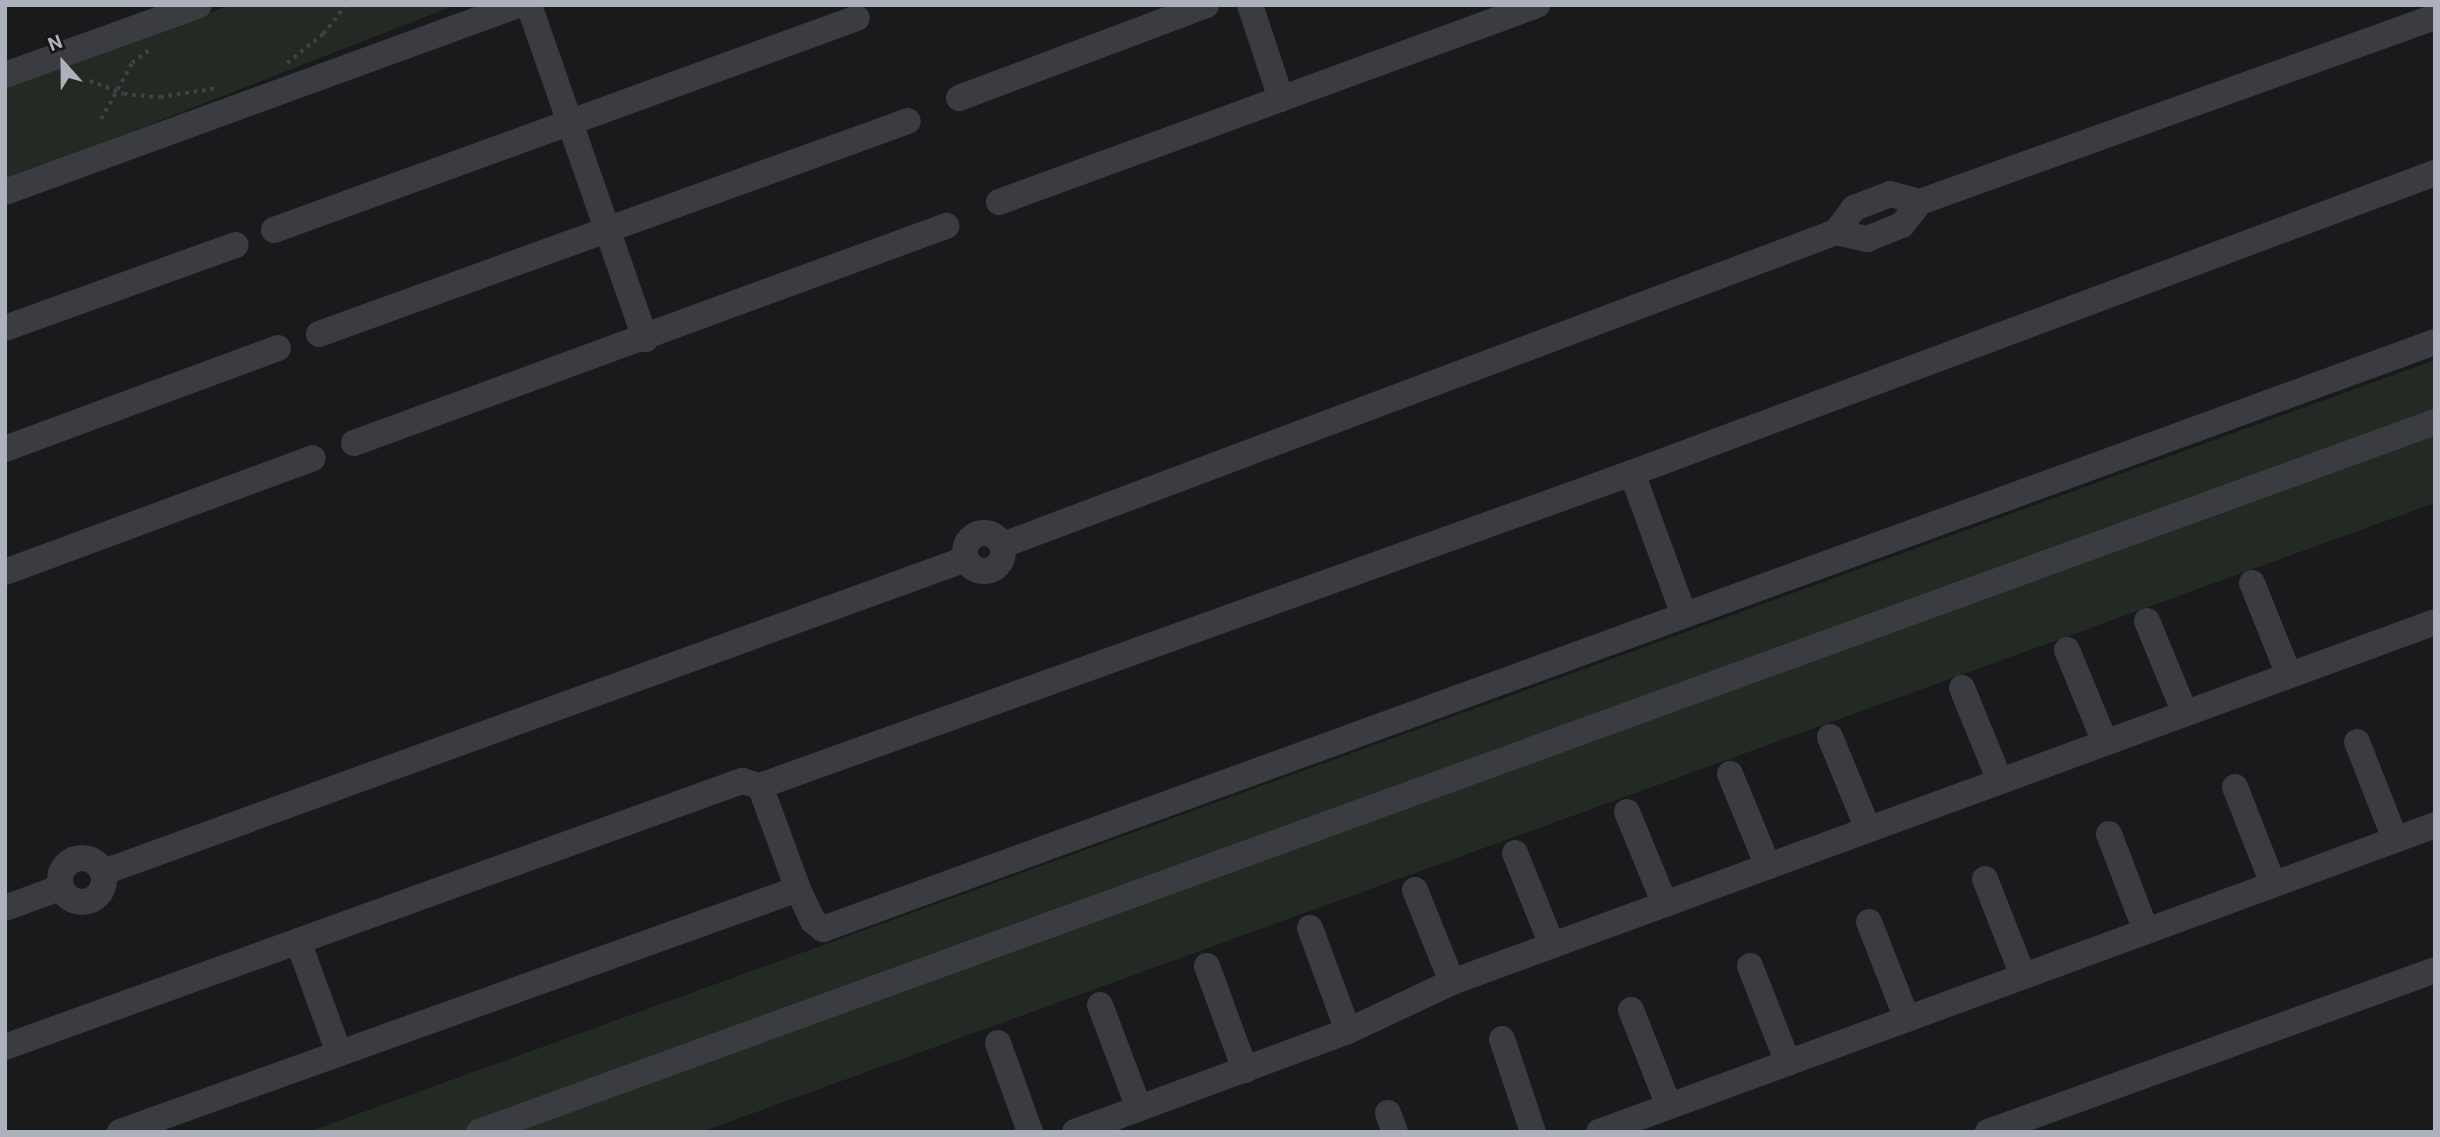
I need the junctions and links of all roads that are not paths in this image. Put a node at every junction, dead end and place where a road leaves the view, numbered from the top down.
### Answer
1 (199, 5) edge
2 (518, 5) edge
3 (529, 5) edge
4 (1206, 5) edge
5 (1250, 5) edge
6 (1537, 5) edge
7 (2435, 17) edge
8 (857, 18) dead end
9 (5, 75) edge
10 (959, 98) dead end
11 (1281, 99) junction
12 (908, 121) dead end
13 (569, 122) junction
14 (2435, 173) edge
15 (5, 192) edge
16 (999, 202) dead end
17 (946, 226) dead end
18 (274, 230) dead end
19 (607, 230) junction
20 (235, 245) dead end
21 (5, 328) edge
22 (319, 334) dead end
23 (645, 339) junction
24 (2435, 342) edge
25 (278, 348) dead end
26 (2435, 422) edge
27 (354, 443) dead end
28 (5, 449) edge
29 (313, 458) dead end
30 (1632, 473) junction
31 (8, 564) edge
32 (2252, 583) dead end
33 (1684, 615) junction
34 (2147, 621) dead end
35 (2435, 622) edge
36 (2067, 650) dead end
37 (2290, 675) junction
38 (1962, 688) dead end
39 (2185, 713) junction
40 (1830, 737) dead end
41 (2105, 742) junction
42 (2357, 742) dead end
43 (1730, 774) dead end
44 (2000, 781) junction
45 (760, 786) junction
46 (2235, 787) dead end
47 (1627, 812) dead end
48 (2435, 825) edge
49 (1868, 829) junction
50 (2109, 834) dead end
51 (2395, 839) junction
52 (1515, 853) dead end
53 (1768, 866) junction
54 (1985, 879) dead end
55 (2273, 884) junction
56 (798, 889) junction
57 (1415, 890) dead end
58 (1665, 904) junction
59 (5, 908) edge
60 (1869, 922) dead end
61 (1310, 928) dead end
62 (2146, 931) junction
63 (298, 941) junction
64 (1552, 945) junction
65 (1207, 966) dead end
66 (1750, 966) dead end
67 (2435, 970) edge
68 (2023, 976) junction
69 (1452, 982) junction
70 (1100, 1005) dead end
71 (1631, 1010) dead end
72 (1907, 1019) junction
73 (1348, 1031) junction
74 (1502, 1039) dead end
75 (998, 1043) dead end
76 (5, 1047) edge
77 (339, 1053) junction
78 (1788, 1063) junction
79 (1245, 1070) junction
80 (1669, 1106) junction
81 (1139, 1108) junction
82 (120, 1132) edge
83 (479, 1132) edge
84 (1030, 1132) edge
85 (1075, 1132) edge
86 (1533, 1132) edge
87 (1599, 1132) edge
88 (1987, 1132) edge

1 - 9 street
2 - 15 street
3 - 13 street
4 - 10 street
5 - 11 street
6 - 11 street
7 - 59 street
8 - 13 street
11 - 16 street
12 - 19 street
13 - 18 street
13 - 19 street
14 - 30 street
17 - 23 street
19 - 22 street
19 - 23 street
20 - 21 street
23 - 27 street
24 - 33 street
25 - 28 street
26 - 83 street
29 - 31 street
30 - 33 street
30 - 45 street
32 - 37 street
33 - 56 street
34 - 39 street
35 - 37 street
36 - 41 street
37 - 39 street
38 - 44 street
39 - 41 street
40 - 49 street
41 - 44 street
42 - 51 street
43 - 53 street
44 - 49 street
45 - 56 street
45 - 63 street
46 - 55 street
47 - 58 street
48 - 51 street
49 - 53 street
50 - 62 street
51 - 55 street
52 - 64 street
53 - 58 street
54 - 68 street
55 - 62 street
56 - 77 street
57 - 69 street
58 - 64 street
60 - 72 street
61 - 73 street
62 - 68 street
63 - 76 street
63 - 77 street
64 - 69 street
65 - 79 street
66 - 78 street
67 - 88 street
68 - 72 street
69 - 73 street
70 - 81 street
71 - 80 street
72 - 78 street
73 - 79 street
74 - 86 street
75 - 84 street
77 - 82 street
78 - 80 street
79 - 81 street
80 - 87 street
81 - 85 street

